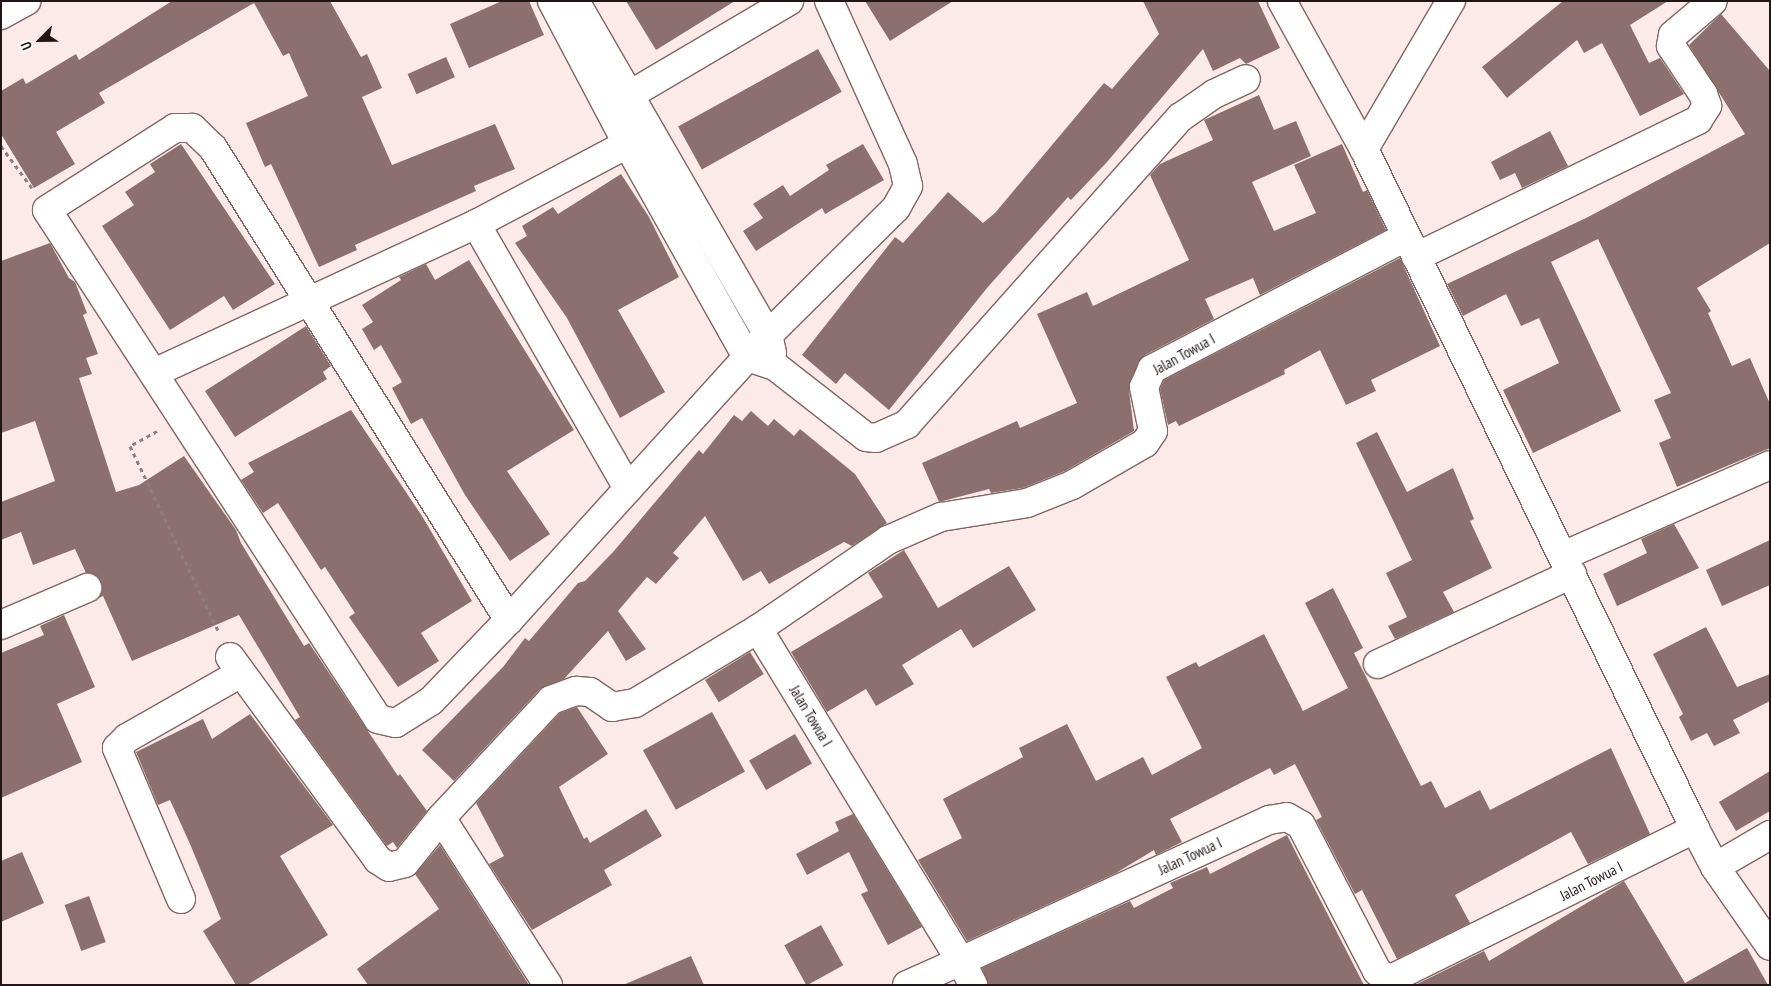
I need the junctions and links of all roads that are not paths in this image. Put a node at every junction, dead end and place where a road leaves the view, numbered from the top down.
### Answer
1 (26, 1) edge
2 (552, 1) edge
3 (575, 1) edge
4 (789, 1) edge
5 (829, 1) edge
6 (1282, 1) edge
7 (1451, 1) edge
8 (1713, 1) edge
9 (1, 15) edge
10 (585, 40) junction
11 (1246, 79) dead end
12 (619, 101) junction
13 (639, 139) junction
14 (1364, 149) junction
15 (476, 224) junction
16 (1411, 247) junction
17 (310, 300) junction
18 (768, 335) junction
19 (747, 357) junction
20 (775, 366) junction
21 (156, 372) junction
22 (1770, 465) edge
23 (628, 488) junction
24 (1568, 565) junction
25 (86, 588) dead end
26 (509, 620) junction
27 (1, 625) edge
28 (758, 629) junction
29 (1378, 664) dead end
30 (441, 818) junction
31 (1695, 829) junction
32 (1770, 835) edge
33 (1715, 867) junction
34 (181, 899) dead end
35 (1770, 946) edge
36 (961, 961) junction
37 (548, 985) edge
38 (908, 985) edge
39 (974, 985) edge

1 - 9 street
2 - 10 street
3 - 10 street
4 - 12 street
5 - 18 street
6 - 14 street
7 - 14 street
8 - 16 street
10 - 12 street
11 - 20 street
12 - 13 street
13 - 15 street
13 - 18 street
13 - 19 street
14 - 16 street
15 - 17 street
15 - 23 street
16 - 24 street
16 - 28 street, Jalan Towua I
17 - 21 street
17 - 21 street
17 - 26 street
18 - 19 street
18 - 20 street
19 - 20 street
19 - 23 street
21 - 26 street
22 - 24 street
23 - 26 street
24 - 29 street
24 - 31 street
25 - 27 street
28 - 30 street, Jalan Towua I
28 - 36 street, Jalan Towua I
30 - 34 street, Jalan Towua I
30 - 37 street
31 - 33 street
31 - 36 street, Jalan Towua I
32 - 33 street
33 - 35 street
36 - 38 street
36 - 39 street

